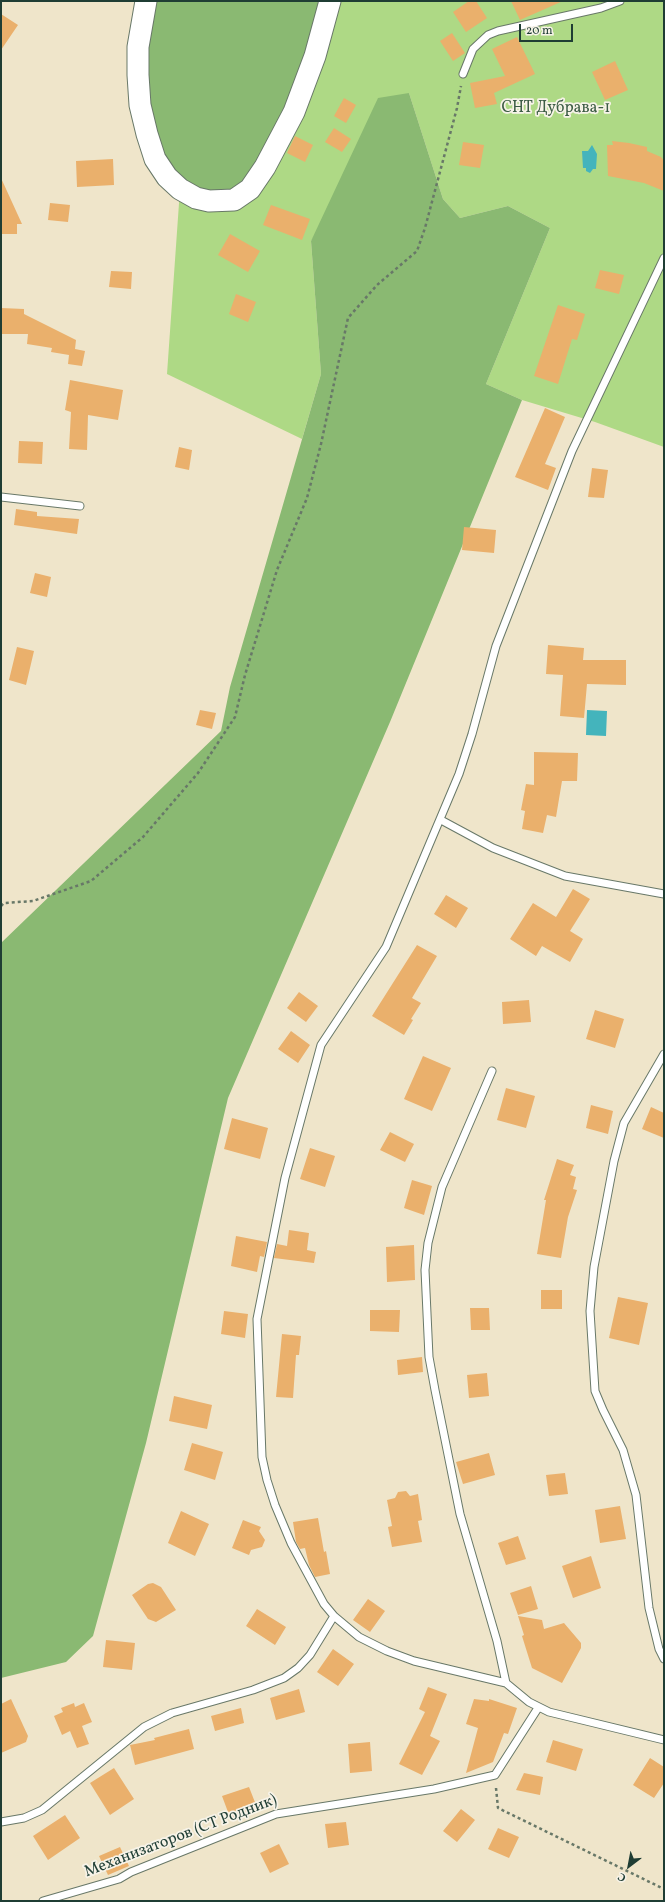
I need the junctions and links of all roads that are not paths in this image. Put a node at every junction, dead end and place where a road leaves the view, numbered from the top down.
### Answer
1 (146, 1) edge
2 (330, 1) edge
3 (620, 1) edge
4 (463, 74) road end
5 (664, 258) edge
6 (1, 497) edge
7 (80, 506) dead end
8 (441, 820) junction
9 (664, 894) edge
10 (664, 1054) edge
11 (492, 1072) dead end
12 (334, 1616) junction
13 (664, 1659) edge
14 (506, 1683) junction
15 (538, 1708) junction
16 (664, 1740) edge
17 (1, 1822) edge
18 (43, 1901) edge

1 - 2 street
3 - 4 lane
5 - 8 lane
6 - 7 lane
8 - 9 lane
8 - 12 lane
10 - 13 lane
11 - 14 lane
12 - 14 lane
12 - 17 lane
14 - 15 lane
15 - 16 lane
15 - 18 lane, Механизаторов (СТ Родник)

